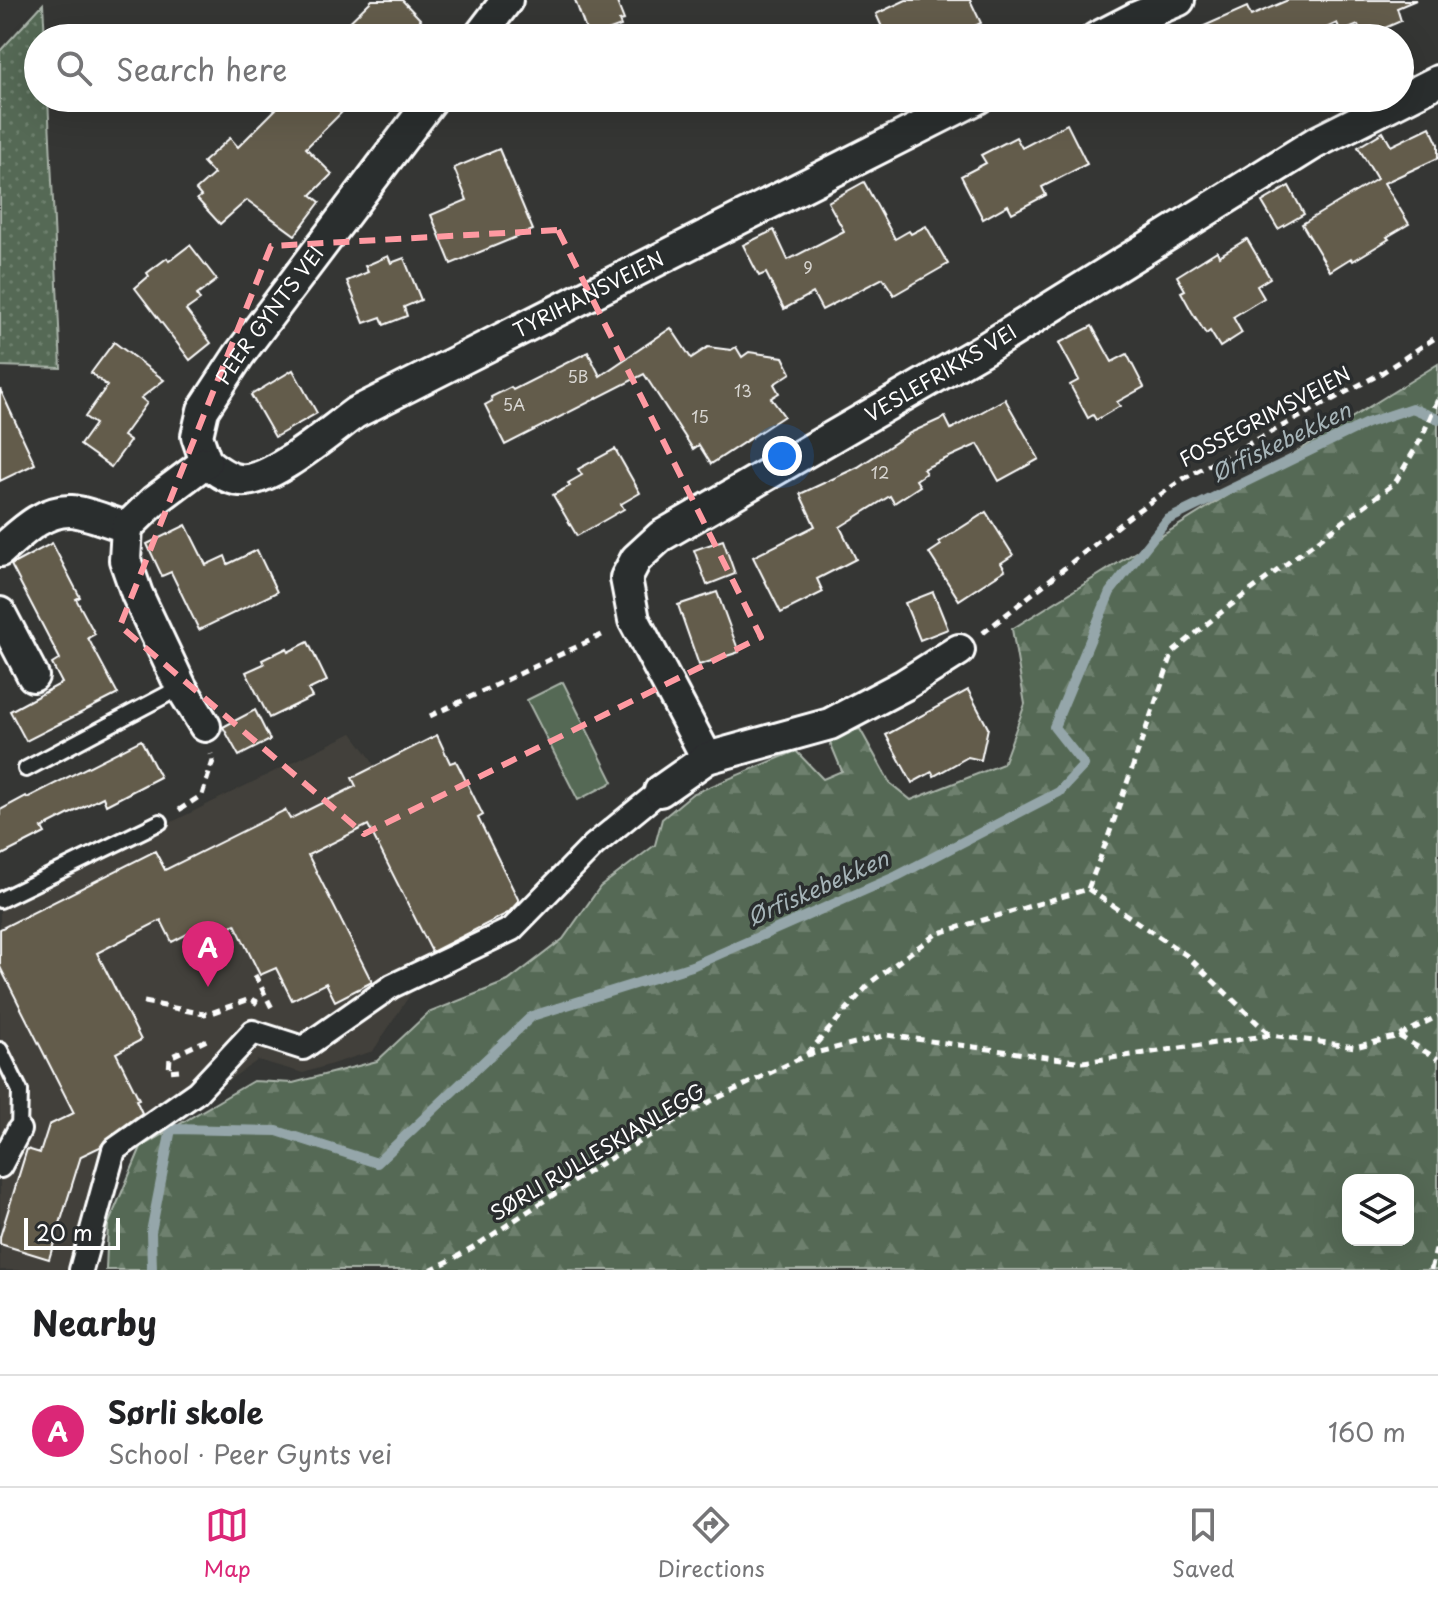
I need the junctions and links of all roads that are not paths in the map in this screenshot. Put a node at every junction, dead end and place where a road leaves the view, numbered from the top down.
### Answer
1 (507, 0) edge
2 (1179, 0) edge
3 (489, 24) edge
4 (1123, 24) edge
5 (1438, 81) edge
6 (1414, 93) edge
7 (422, 112) edge
8 (950, 112) edge
9 (1376, 112) edge
10 (206, 462) junction
11 (127, 527) junction
12 (0, 551) edge
13 (0, 613) edge
14 (959, 650) road end
15 (33, 676) dead end
16 (181, 687) junction
17 (205, 726) road end
18 (707, 758) junction
19 (26, 769) dead end
20 (660, 791) joint
21 (160, 822) road end
22 (0, 900) edge
23 (0, 1050) edge
24 (19, 1130) joint
25 (0, 1166) edge
26 (81, 1270) edge

1 - 3 street
2 - 4 street
5 - 6 street, VESLEFRIKKS VEI
7 - 10 street, PEER GYNTS VEI
8 - 10 street, TYRIHANSVEIEN
9 - 18 street, VESLEFRIKKS VEI
10 - 11 street
11 - 12 street
11 - 16 street
13 - 15 street
14 - 18 street
16 - 17 street
16 - 19 lane
18 - 20 street
20 - 26 street
21 - 22 lane
23 - 24 lane
24 - 25 street

